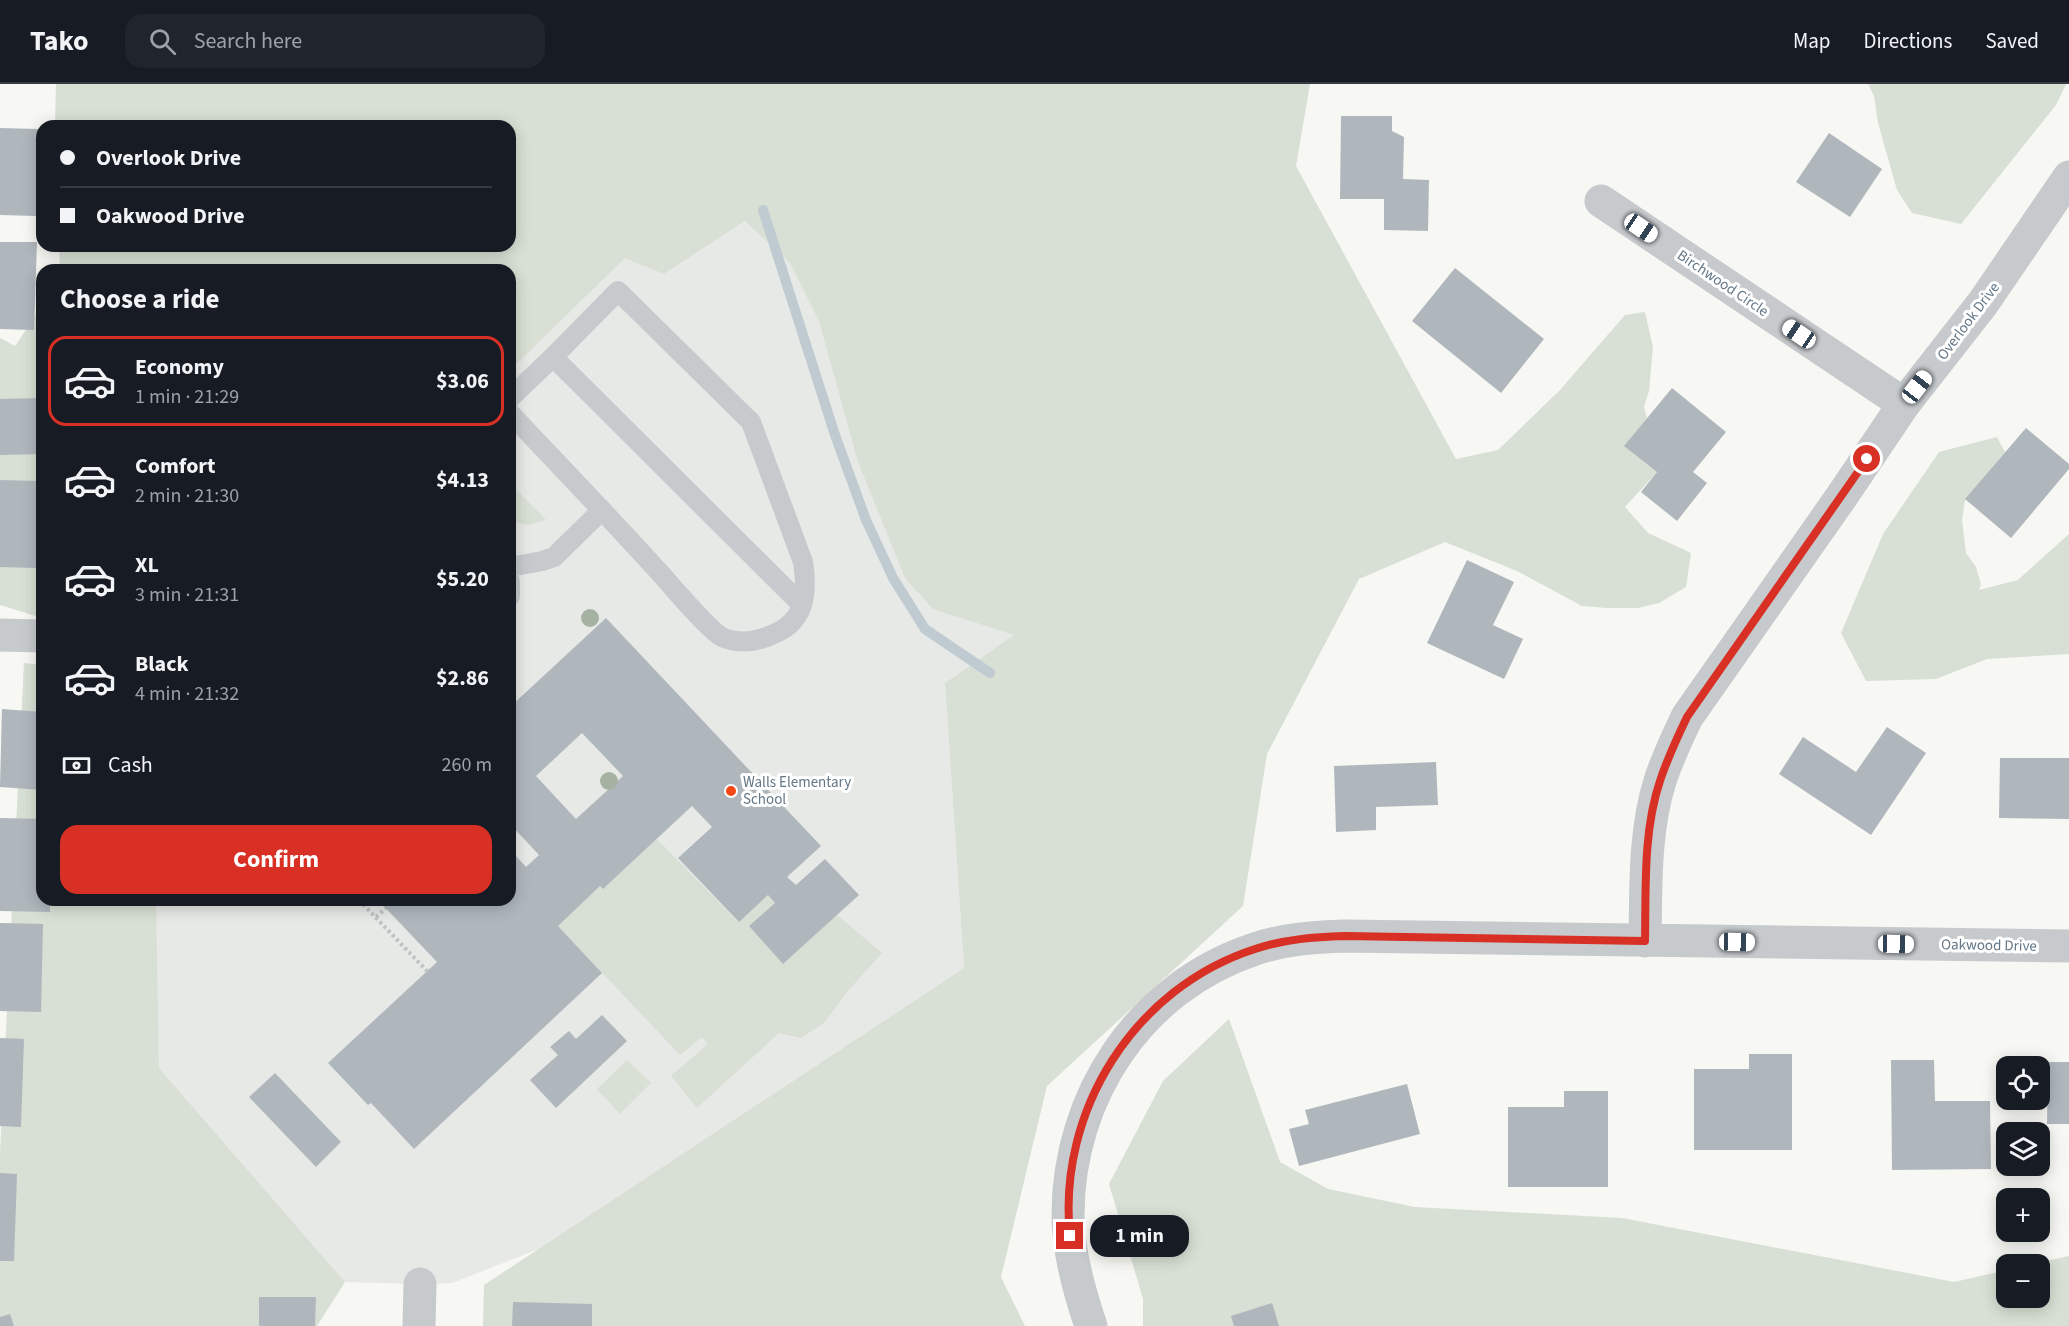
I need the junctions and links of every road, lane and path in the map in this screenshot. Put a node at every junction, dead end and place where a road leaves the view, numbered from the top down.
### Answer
1 (2069, 177) edge
2 (1601, 201) dead end
3 (553, 357) junction
4 (516, 392) edge
5 (1904, 404) junction
6 (516, 419) edge
7 (602, 510) junction
8 (516, 566) edge
9 (802, 605) junction
10 (0, 635) edge
11 (36, 636) edge
12 (365, 906) edge
13 (386, 908) dead end
14 (376, 917) junction
15 (1645, 941) junction
16 (2069, 946) edge
17 (427, 972) dead end
18 (420, 1284) dead end
19 (419, 1326) edge
20 (1091, 1326) edge

1 - 5 street, Overlook Drive
2 - 5 street, Birchwood Circle
3 - 4 lane
3 - 9 lane
3 - 9 lane
5 - 15 street, Overlook Drive
6 - 7 lane
7 - 8 lane
7 - 9 lane
10 - 11 street
12 - 14 path
13 - 14 path
14 - 17 path
15 - 16 street, Oakwood Drive
15 - 20 street, Oakwood Drive
18 - 19 street

